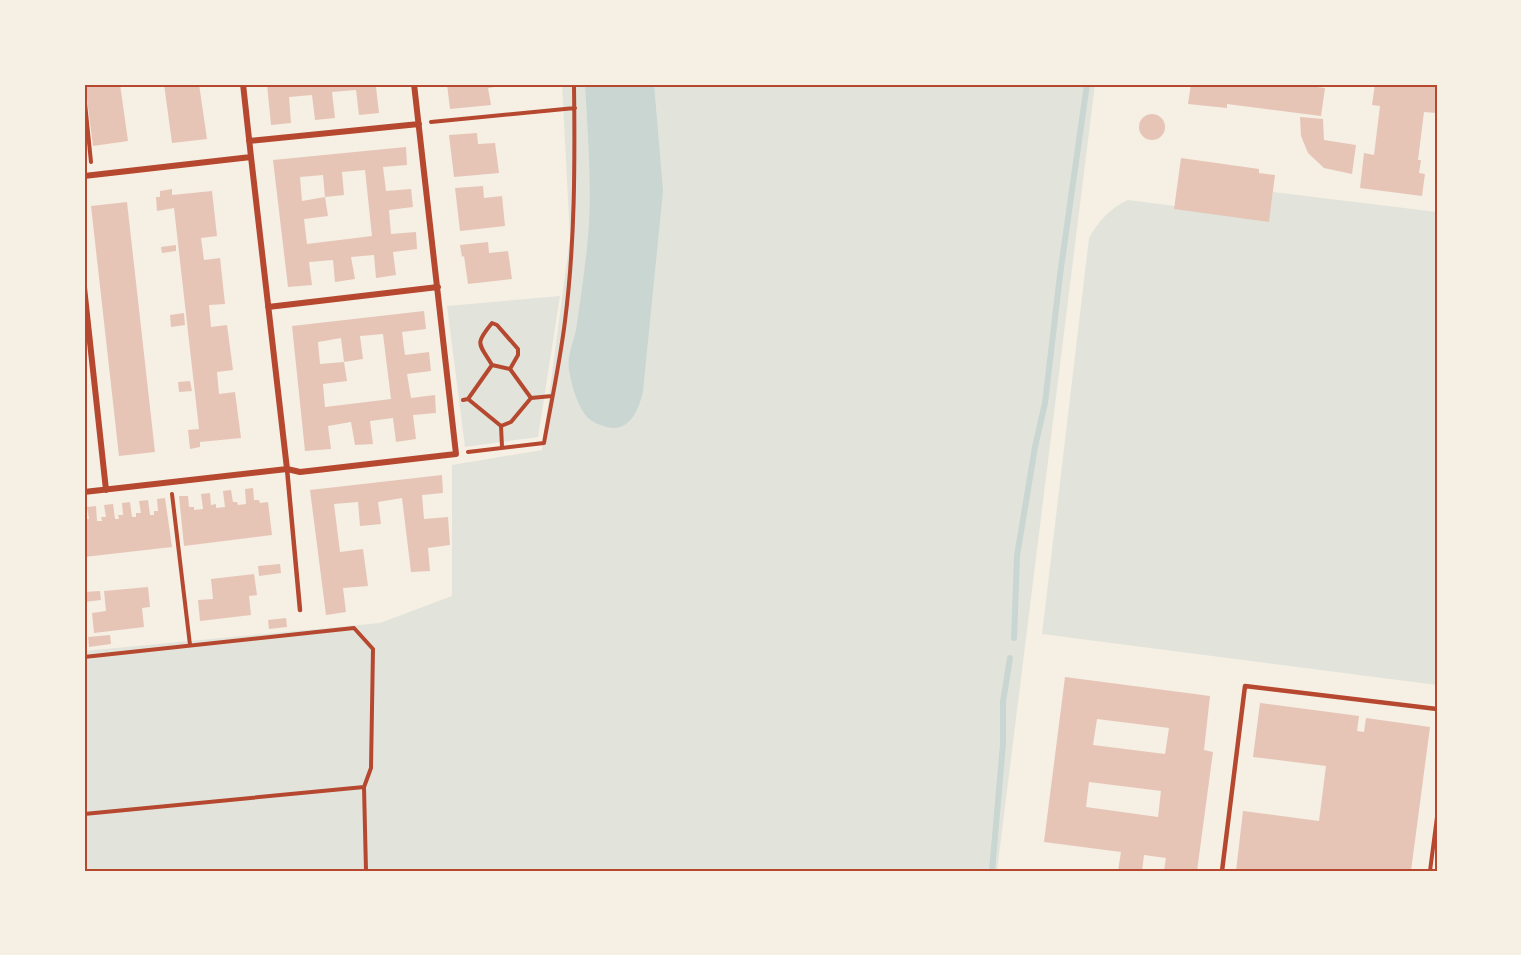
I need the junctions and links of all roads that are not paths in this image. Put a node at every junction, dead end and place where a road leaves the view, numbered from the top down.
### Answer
1 (243, 84) edge
2 (414, 84) edge
3 (419, 124) junction
4 (249, 141) junction
5 (251, 157) junction
6 (84, 176) edge
7 (84, 287) edge
8 (438, 287) junction
9 (268, 307) junction
10 (86, 327) edge
11 (286, 469) junction
12 (106, 490) junction
13 (84, 492) edge
14 (300, 610) dead end
15 (1437, 710) edge
16 (1222, 871) edge

1 - 4 street
2 - 3 street
3 - 4 street
3 - 8 street
4 - 5 street
5 - 6 street
5 - 9 street
7 - 10 street
8 - 9 street
8 - 11 street
9 - 11 street
10 - 12 street
11 - 12 street
11 - 14 lane
12 - 13 street
15 - 16 lane

